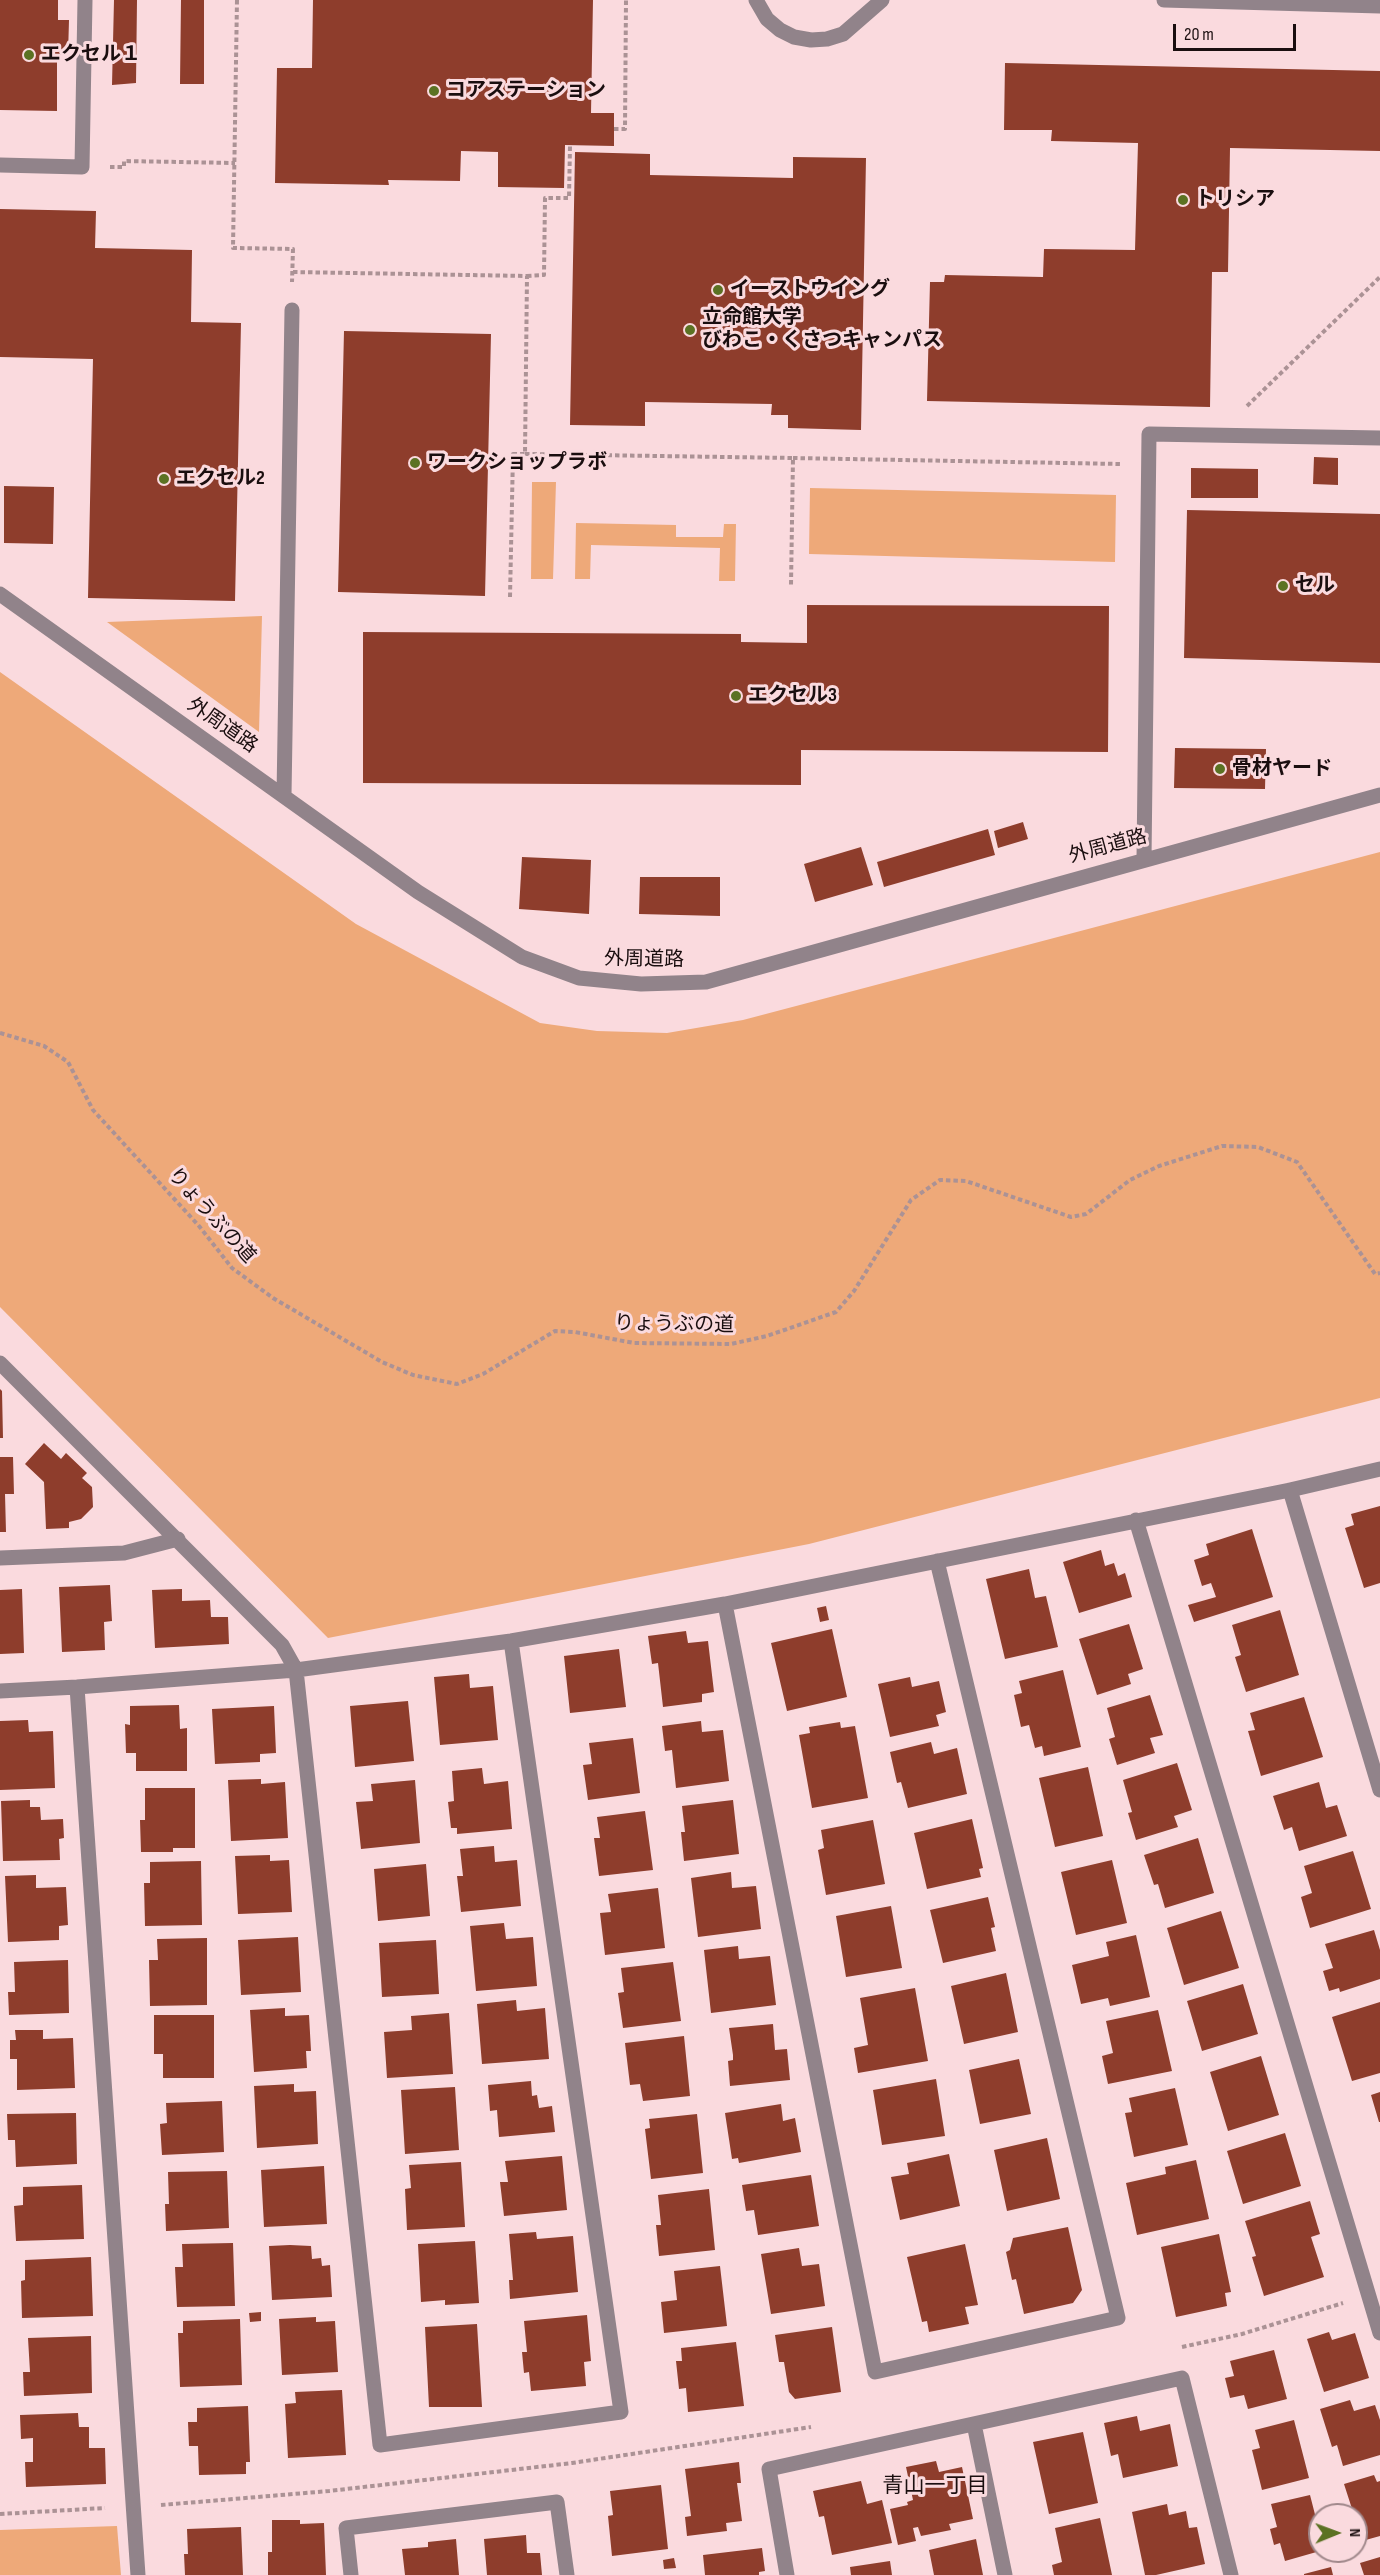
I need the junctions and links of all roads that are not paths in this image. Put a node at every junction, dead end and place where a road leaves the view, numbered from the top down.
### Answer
1 (85, 0) edge
2 (756, 0) edge
3 (882, 0) edge
4 (1164, 0) edge
5 (1380, 6) edge
6 (0, 165) edge
7 (292, 310) road end
8 (1380, 438) edge
9 (0, 594) edge
10 (284, 795) junction
11 (1380, 795) edge
12 (1144, 859) junction
13 (0, 1363) edge
14 (1380, 1469) edge
15 (1290, 1490) junction
16 (1136, 1521) junction
17 (178, 1539) junction
18 (0, 1558) edge
19 (937, 1561) junction
20 (725, 1604) junction
21 (511, 1641) junction
22 (296, 1670) junction
23 (77, 1688) junction
24 (0, 1691) edge
25 (1380, 1790) edge
26 (1379, 2328) edge
27 (974, 2424) junction
28 (138, 2575) edge
29 (351, 2575) edge
30 (567, 2575) edge
31 (787, 2575) edge
32 (1005, 2575) edge
33 (1231, 2575) edge

1 - 6 street
2 - 3 street
4 - 5 street
7 - 10 street
8 - 12 street
9 - 10 street, 外周道路
10 - 12 street, 外周道路
11 - 12 street, 外周道路
13 - 17 street
14 - 15 street
15 - 16 street
15 - 25 street
16 - 19 street
16 - 26 street
17 - 18 street
17 - 22 street
19 - 20 street
19 - 20 street
20 - 21 street
21 - 22 street
21 - 22 street
22 - 23 street
23 - 24 street
23 - 28 street
27 - 31 street
27 - 32 street
27 - 33 street
29 - 30 street

